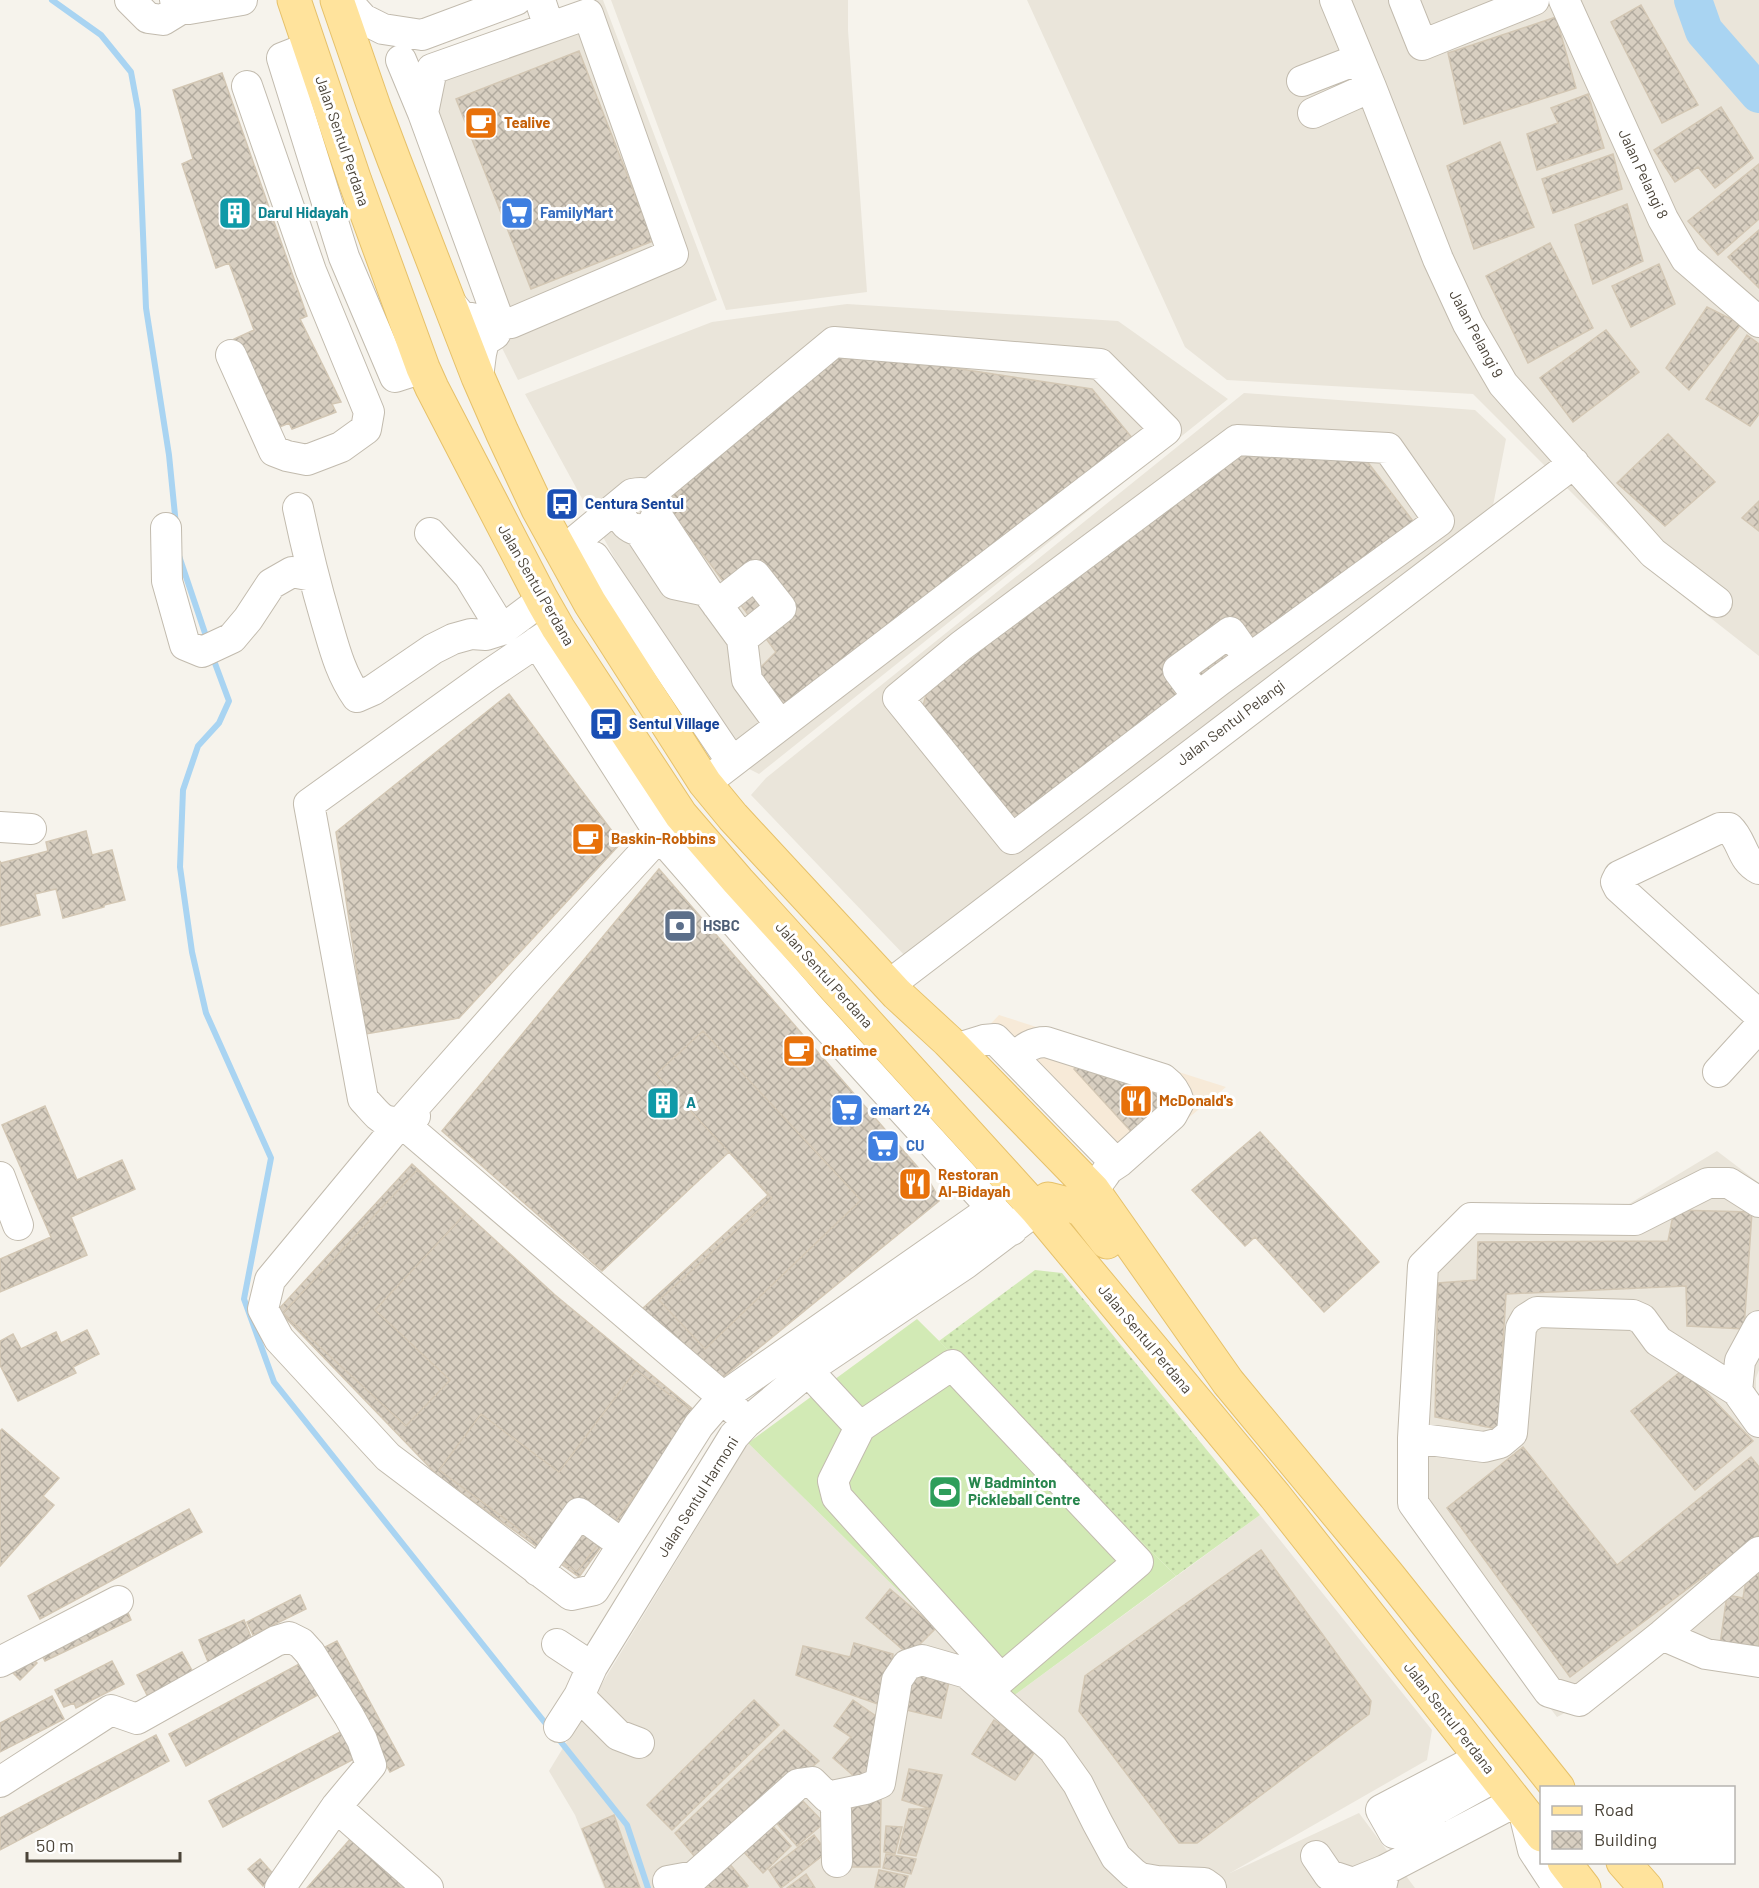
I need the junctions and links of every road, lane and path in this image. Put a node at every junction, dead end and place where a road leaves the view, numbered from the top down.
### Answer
1 (130, 0) edge
2 (242, 0) edge
3 (337, 0) edge
4 (346, 0) edge
5 (516, 0) edge
6 (1335, 0) edge
7 (1404, 0) edge
8 (1534, 0) edge
9 (1564, 0) edge
10 (290, 2) edge
11 (178, 4) edge
12 (585, 7) edge
13 (545, 14) edge
14 (422, 35) junction
15 (310, 47) junction
16 (1359, 59) junction
17 (401, 60) junction
18 (1302, 81) dead end
19 (247, 86) dead end
20 (1371, 87) junction
21 (374, 107) junction
22 (423, 113) junction
23 (1313, 113) dead end
24 (344, 256) junction
25 (310, 271) junction
26 (358, 290) junction
27 (448, 300) junction
28 (324, 305) junction
29 (1759, 322) edge
30 (500, 324) junction
31 (231, 355) dead end
32 (423, 368) junction
33 (478, 377) junction
34 (1574, 463) junction
35 (298, 508) dead end
36 (640, 514) junction
37 (166, 528) dead end
38 (504, 530) junction
39 (430, 533) dead end
40 (571, 562) junction
41 (313, 576) junction
42 (712, 598) junction
43 (542, 600) junction
44 (1717, 602) dead end
45 (502, 630) junction
46 (554, 636) junction
47 (742, 639) junction
48 (1249, 659) junction
49 (1209, 689) junction
50 (1245, 713) junction
51 (780, 725) junction
52 (732, 762) junction
53 (705, 783) junction
54 (0, 827) edge
55 (673, 828) junction
56 (31, 829) dead end
57 (1759, 868) edge
58 (889, 985) junction
59 (1759, 1015) edge
60 (1759, 1027) edge
61 (955, 1049) junction
62 (1014, 1057) junction
63 (978, 1072) junction
64 (1718, 1072) dead end
65 (401, 1122) junction
66 (0, 1177) edge
67 (1101, 1179) junction
68 (1759, 1202) edge
69 (1042, 1204) junction
70 (1003, 1219) junction
71 (18, 1225) dead end
72 (1759, 1326) edge
73 (808, 1371) junction
74 (1228, 1382) junction
75 (1737, 1391) junction
76 (723, 1397) junction
77 (1759, 1422) edge
78 (746, 1423) junction
79 (860, 1427) junction
80 (1413, 1438) junction
81 (622, 1544) junction
82 (1759, 1552) edge
83 (538, 1571) junction
84 (118, 1601) dead end
85 (1662, 1635) junction
86 (558, 1644) dead end
87 (0, 1662) edge
88 (1759, 1662) edge
89 (592, 1667) junction
90 (579, 1696) junction
91 (559, 1727) dead end
92 (639, 1743) dead end
93 (0, 1782) edge
94 (1556, 1786) edge
95 (832, 1796) junction
96 (336, 1807) junction
97 (1527, 1817) edge
98 (1316, 1856) dead end
99 (1540, 1861) edge
100 (837, 1862) dead end
101 (1542, 1864) edge
102 (1565, 1864) edge
103 (1624, 1864) edge
104 (1383, 1879) edge
105 (668, 1881) dead end
106 (279, 1888) edge
107 (428, 1888) edge
108 (1211, 1888) edge
109 (1558, 1888) edge
110 (1584, 1888) edge
111 (1646, 1888) edge

1 - 11 street
2 - 11 street
3 - 21 main road
4 - 14 street
5 - 14 street
6 - 16 street, Jalan Pelangi 9
7 - 8 street
9 - 29 street, Jalan Pelangi 8
10 - 15 main road, Jalan Sentul Perdana
12 - 13 street
12 - 30 street
13 - 22 street
14 - 17 street
15 - 24 street
15 - 32 main road, Jalan Sentul Perdana
16 - 18 street
16 - 20 street, Jalan Pelangi 9
17 - 21 street
17 - 22 street
19 - 25 street
20 - 23 street
20 - 34 street, Jalan Pelangi 9
21 - 27 main road
22 - 30 street
24 - 25 street
24 - 26 street
25 - 28 street
26 - 28 street
26 - 32 street
27 - 30 street
27 - 33 main road
28 - 31 street
30 - 33 street
32 - 38 main road, Jalan Sentul Perdana
33 - 40 main road
34 - 44 street, Jalan Pelangi 9
34 - 50 street, Jalan Sentul Pelangi
35 - 41 street
36 - 40 street
36 - 42 street
36 - 51 street
37 - 41 street
38 - 40 main road
38 - 43 main road, Jalan Sentul Perdana
39 - 45 street
40 - 46 main road
40 - 52 street
40 - 53 main road
41 - 45 street
42 - 47 street
42 - 47 street
43 - 45 street
43 - 46 main road, Jalan Sentul Perdana
46 - 55 main road, Jalan Sentul Perdana
46 - 65 street
47 - 51 street
48 - 49 street
48 - 49 street
48 - 49 street
49 - 50 street
50 - 58 street, Jalan Sentul Pelangi
51 - 52 street
52 - 53 street
53 - 58 main road
54 - 56 street
55 - 65 street
55 - 69 main road, Jalan Sentul Perdana
55 - 70 street
57 - 59 street
58 - 61 main road
60 - 64 street
61 - 62 street
61 - 63 main road
62 - 67 street
62 - 67 street
63 - 67 main road
63 - 69 main road
65 - 76 street
65 - 83 street
66 - 71 street
67 - 74 main road
68 - 80 street
69 - 70 street, Jalan Sentul Harmoni
69 - 74 main road
69 - 97 main road, Jalan Sentul Perdana
70 - 73 street, Jalan Sentul Harmoni
70 - 76 street
72 - 75 street
73 - 78 street, Jalan Sentul Harmoni
73 - 79 street
74 - 94 main road
75 - 77 street
75 - 80 street
76 - 78 street
76 - 81 street
78 - 89 street, Jalan Sentul Harmoni
79 - 79 street
80 - 85 street
81 - 83 street
81 - 83 street
82 - 85 street
84 - 87 street
85 - 88 street
86 - 89 street
89 - 90 street, Jalan Sentul Harmoni
90 - 91 street, Jalan Sentul Harmoni
90 - 92 street
93 - 96 street
95 - 100 street
95 - 105 street
95 - 108 street
96 - 106 street
96 - 107 street
97 - 99 street
97 - 104 street
98 - 104 street
101 - 109 street
102 - 110 main road
103 - 111 main road

